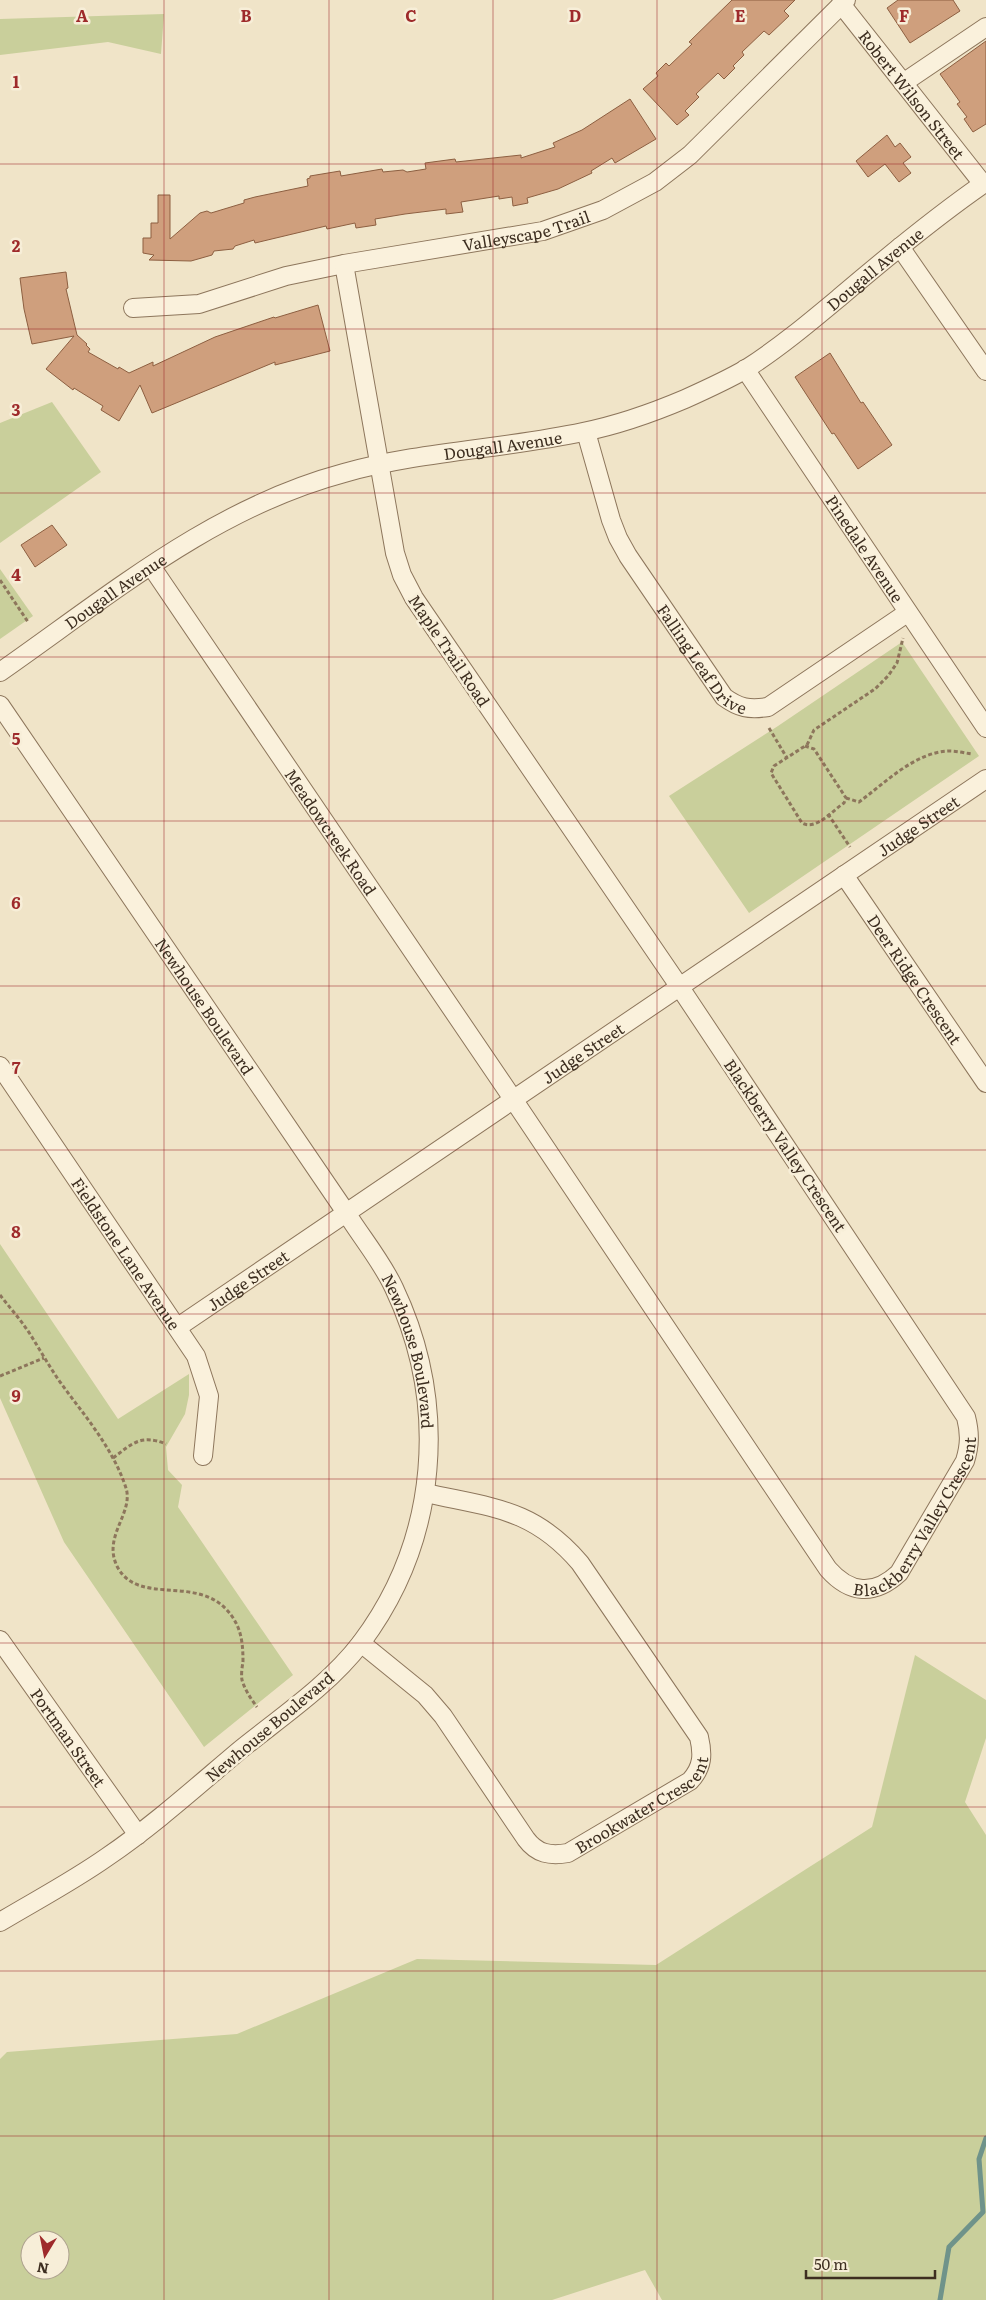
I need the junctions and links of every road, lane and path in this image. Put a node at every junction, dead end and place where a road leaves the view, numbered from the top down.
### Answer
1 (844, 2) edge
2 (986, 27) edge
3 (903, 83) junction
4 (984, 183) edge
5 (900, 247) junction
6 (344, 264) junction
7 (133, 308) dead end
8 (745, 369) junction
9 (986, 371) edge
10 (586, 432) junction
11 (379, 464) junction
12 (150, 566) junction
13 (0, 580) edge
14 (907, 613) junction
15 (28, 622) dead end
16 (903, 638) dead end
17 (0, 672) edge
18 (0, 705) edge
19 (768, 728) dead end
20 (986, 728) edge
21 (807, 746) junction
22 (972, 754) dead end
23 (787, 758) junction
24 (986, 779) edge
25 (846, 798) junction
26 (828, 814) junction
27 (850, 847) dead end
28 (844, 875) junction
29 (679, 986) junction
30 (0, 1066) edge
31 (986, 1083) edge
32 (513, 1099) junction
33 (347, 1214) junction
34 (0, 1295) edge
35 (178, 1327) junction
36 (44, 1358) junction
37 (0, 1376) edge
38 (166, 1444) dead end
39 (203, 1456) dead end
40 (113, 1458) junction
41 (426, 1493) junction
42 (0, 1640) edge
43 (361, 1643) junction
44 (257, 1707) dead end
45 (138, 1835) junction
46 (0, 1922) edge

1 - 3 street, Robert Wilson Street
1 - 6 street, Valleyscape Trail
2 - 3 street
3 - 4 street, Robert Wilson Street
4 - 5 street, Dougall Avenue
5 - 8 street, Dougall Avenue
5 - 9 street
6 - 7 street, Valleyscape Trail
6 - 11 street, Maple Trail Road
8 - 10 street, Dougall Avenue
8 - 14 street, Pinedale Avenue
10 - 11 street, Dougall Avenue
10 - 14 street, Falling Leaf Drive
11 - 12 street, Dougall Avenue
11 - 29 street, Maple Trail Road
12 - 17 street, Dougall Avenue
12 - 32 street, Meadowcreek Road
13 - 15 path
14 - 20 street, Pinedale Avenue
16 - 21 path
18 - 33 street, Newhouse Boulevard
19 - 23 path
21 - 23 path
21 - 25 path
22 - 25 path
23 - 26 path
24 - 28 street, Judge Street
25 - 26 path
26 - 27 path
28 - 29 street, Judge Street
28 - 31 street, Deer Ridge Crescent
29 - 32 street, Judge Street
29 - 32 street, Blackberry Valley Crescent
30 - 35 street, Fieldstone Lane Avenue
32 - 33 street, Judge Street
33 - 35 street, Judge Street
33 - 41 street, Newhouse Boulevard
34 - 36 path
35 - 39 street, Fieldstone Lane Avenue
36 - 37 path
36 - 40 path
38 - 40 path
40 - 44 path
41 - 43 street, Newhouse Boulevard
41 - 43 street, Brookwater Crescent
42 - 45 street, Portman Street
43 - 45 street, Newhouse Boulevard
45 - 46 street, Newhouse Boulevard

